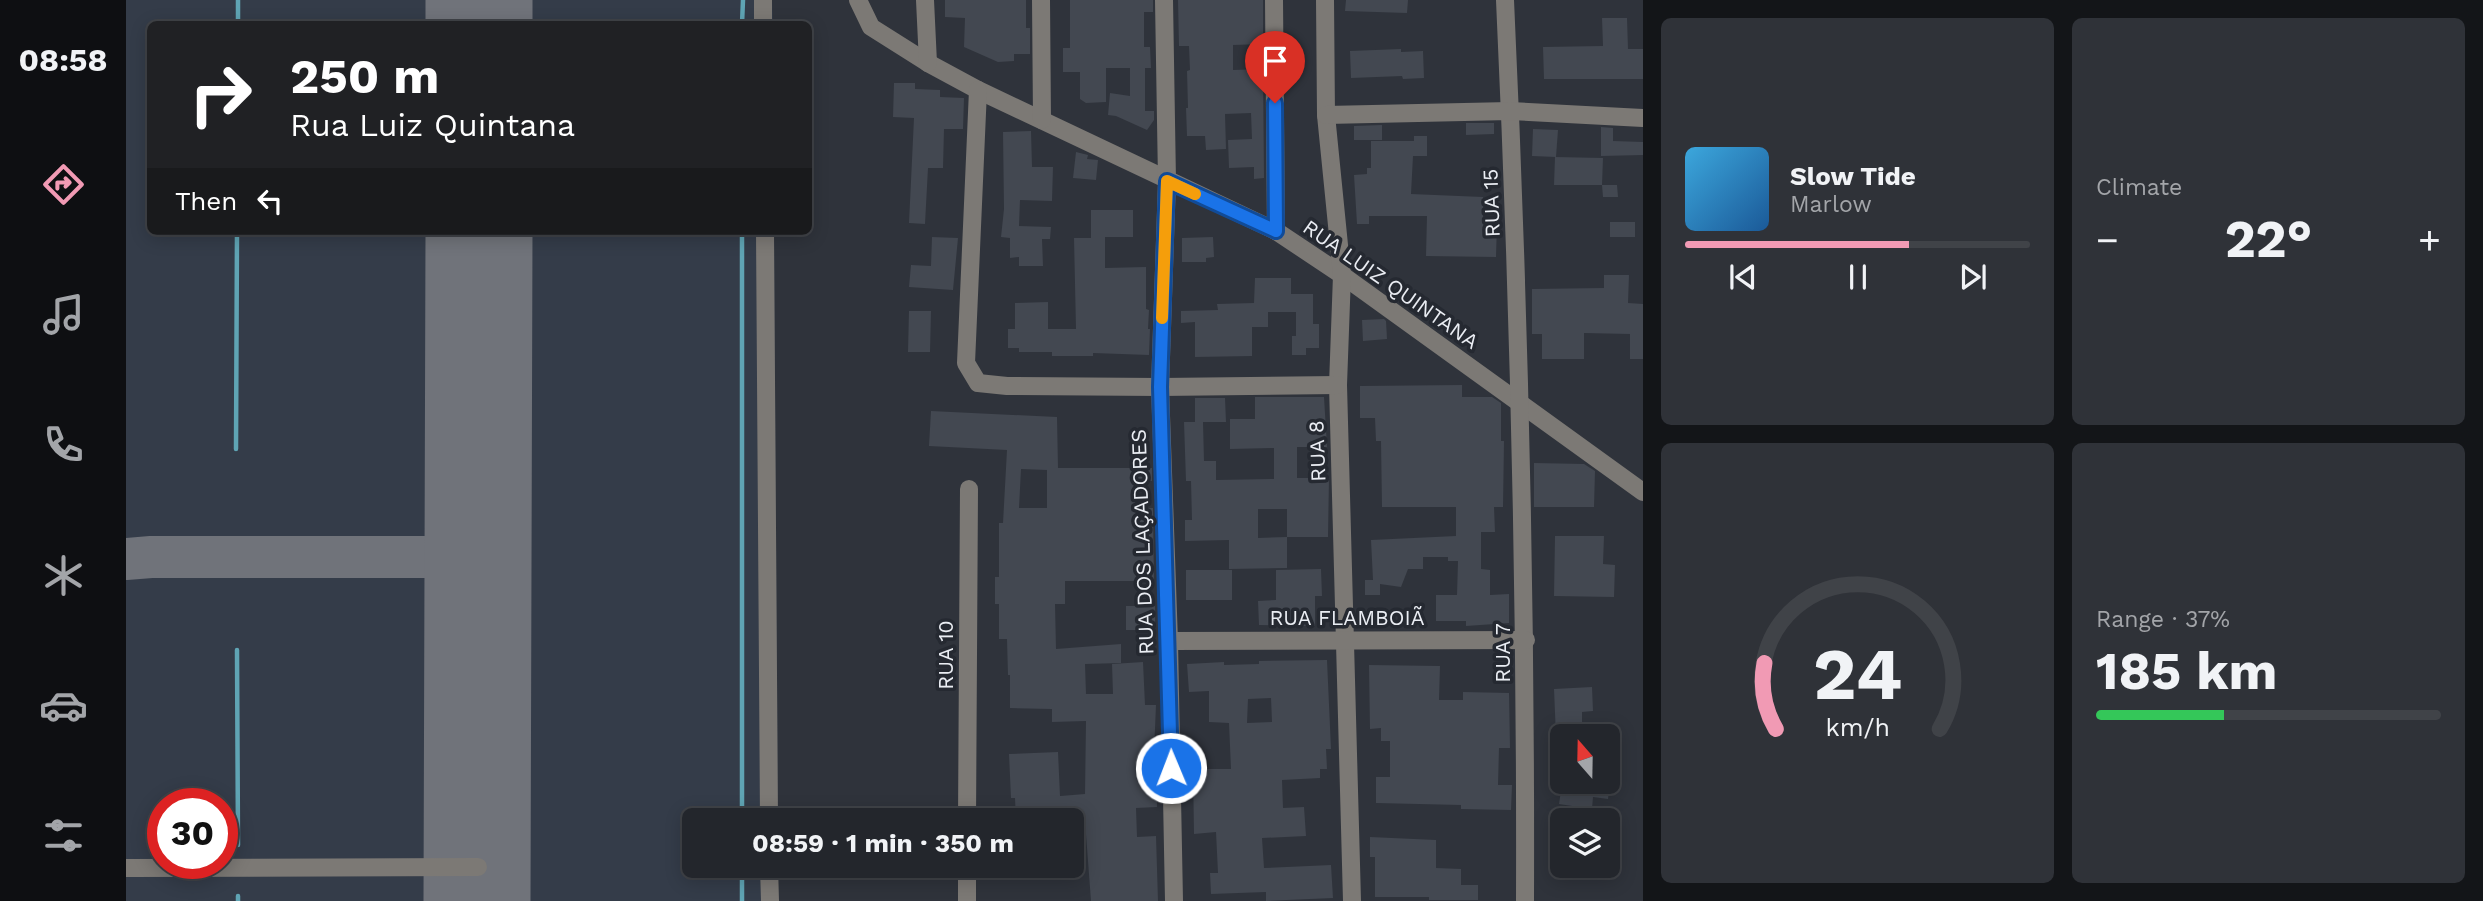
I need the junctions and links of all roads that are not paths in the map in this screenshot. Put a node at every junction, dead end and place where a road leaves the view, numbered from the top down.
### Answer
1 (763, 0) edge
2 (858, 0) edge
3 (925, 0) edge
4 (1041, 0) edge
5 (1164, 0) edge
6 (1274, 0) edge
7 (1325, 0) edge
8 (1505, 0) edge
9 (764, 21) edge
10 (928, 63) junction
11 (978, 90) junction
12 (1510, 111) junction
13 (1326, 115) junction
14 (1643, 118) edge
15 (1042, 120) junction
16 (1167, 181) junction
17 (1276, 231) junction
18 (765, 235) edge
19 (1342, 275) junction
20 (1338, 385) junction
21 (1160, 387) junction
22 (1520, 404) junction
23 (969, 489) dead end
24 (1643, 492) edge
25 (1345, 639) junction
26 (1526, 640) junction
27 (1169, 641) junction
28 (769, 808) edge
29 (967, 808) edge
30 (478, 867) dead end
31 (126, 868) edge
32 (769, 878) edge
33 (967, 878) edge
34 (769, 901) edge
35 (967, 901) edge
36 (1174, 901) edge
37 (1352, 901) edge
38 (1525, 901) edge

1 - 9 street
2 - 10 street, RUA LUIZ QUINTANA
3 - 10 street
4 - 15 street
5 - 16 street, RUA DOS LAÇADORES
6 - 17 street
7 - 13 street, RUA 8
8 - 12 street, RUA 15
10 - 11 street, RUA LUIZ QUINTANA
11 - 15 street, RUA LUIZ QUINTANA
11 - 21 street
12 - 13 street
12 - 14 street
12 - 22 street, RUA 15
13 - 19 street, RUA 8
15 - 16 street, RUA LUIZ QUINTANA
16 - 17 street, RUA LUIZ QUINTANA
16 - 21 street, RUA DOS LAÇADORES
17 - 19 street, RUA LUIZ QUINTANA
18 - 28 street
19 - 20 street, RUA 8
19 - 22 street, RUA LUIZ QUINTANA
20 - 21 street
20 - 25 street, RUA 8
21 - 27 street, RUA DOS LAÇADORES
22 - 24 street, RUA LUIZ QUINTANA
22 - 26 street, RUA 7
23 - 29 street, RUA 10
25 - 26 street, RUA FLAMBOIÃ
25 - 27 street, RUA FLAMBOIÃ
25 - 37 street, RUA 8
26 - 38 street, RUA 7
27 - 36 street, RUA DOS LAÇADORES
30 - 31 street
32 - 34 street
33 - 35 street

